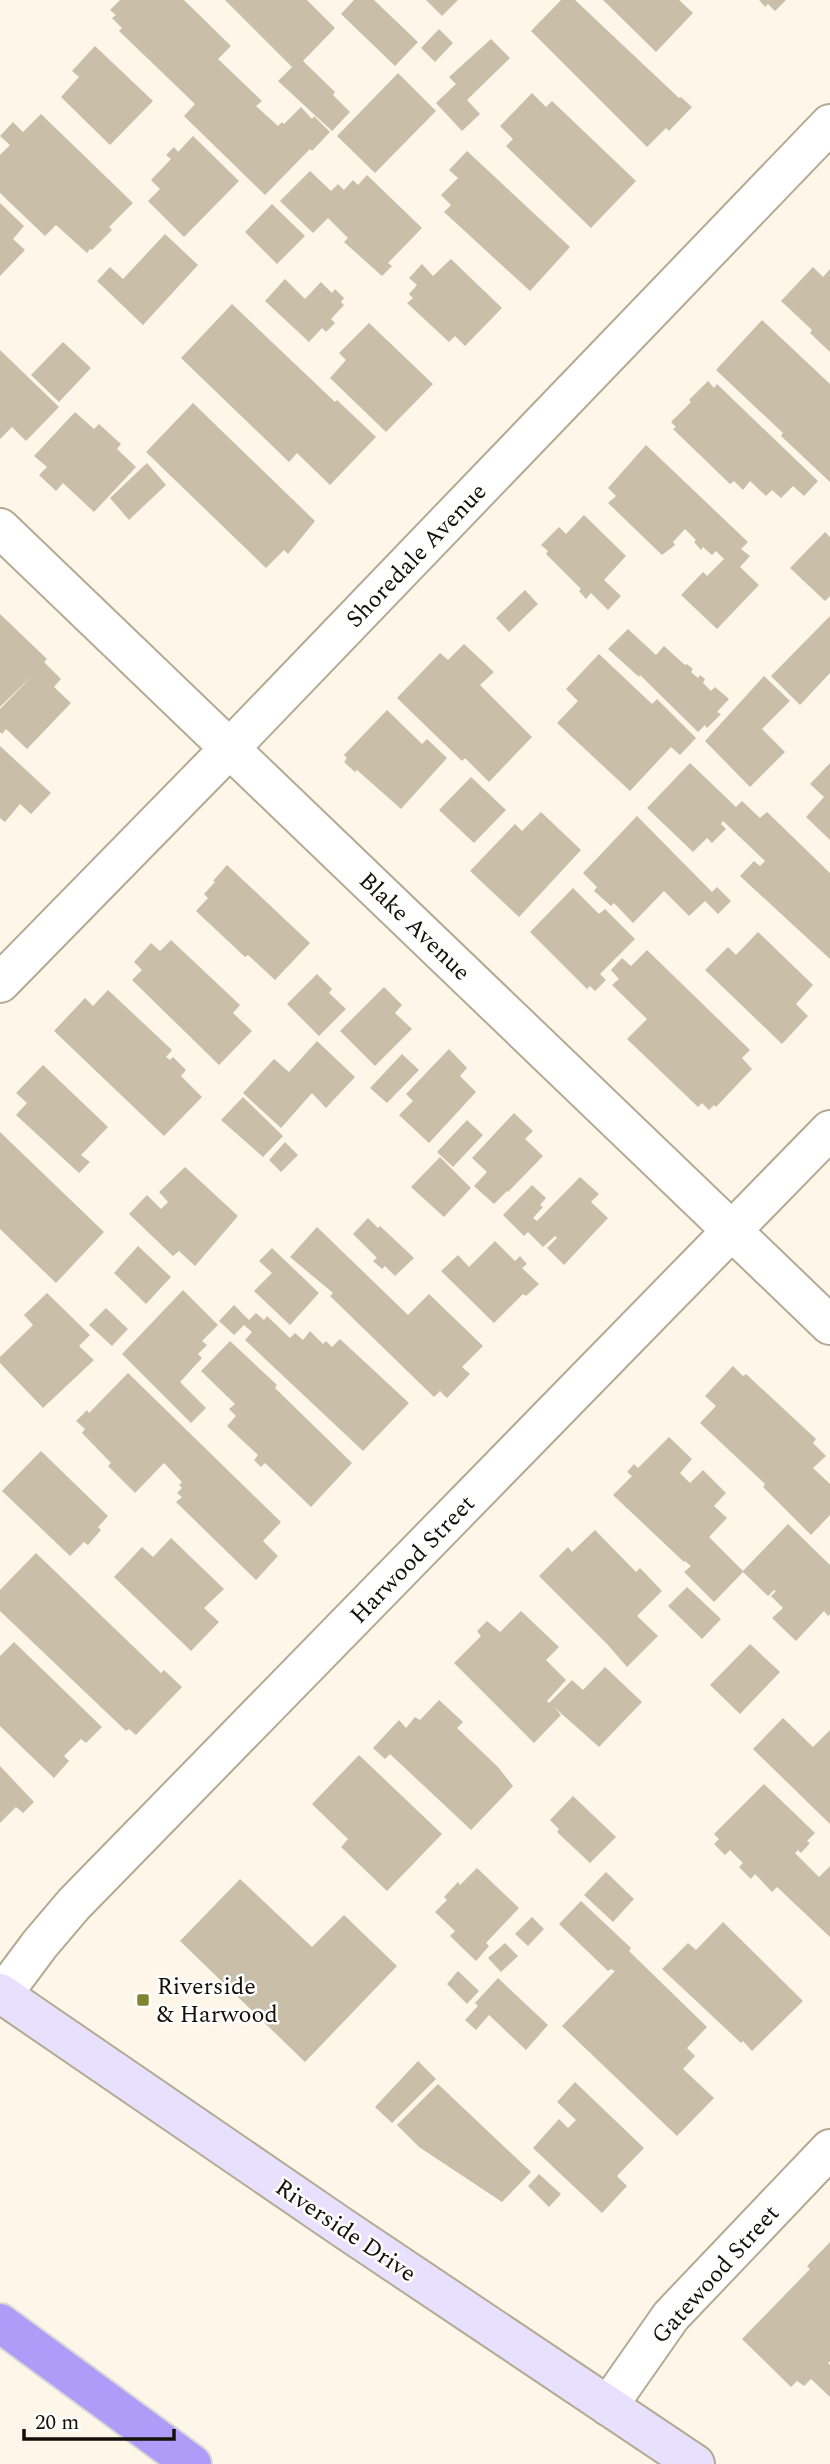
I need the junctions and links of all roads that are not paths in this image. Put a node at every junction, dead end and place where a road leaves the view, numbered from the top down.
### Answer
1 (830, 124) edge
2 (0, 528) edge
3 (230, 748) junction
4 (0, 983) edge
5 (830, 1130) edge
6 (732, 1231) junction
7 (830, 1325) edge
8 (1, 1994) edge
9 (830, 2149) edge
10 (0, 2323) edge
11 (608, 2406) junction
12 (191, 2461) edge
13 (695, 2464) edge

1 - 3 street, Shoredale Avenue
2 - 3 street, Blake Avenue
3 - 4 street, Shoredale Avenue
3 - 6 street, Blake Avenue
5 - 6 street, Harwood Street
6 - 7 street, Blake Avenue
6 - 8 street, Harwood Street
8 - 11 main road, Riverside Drive
9 - 11 street, Gatewood Street
10 - 12 highway
11 - 13 main road, Riverside Drive

